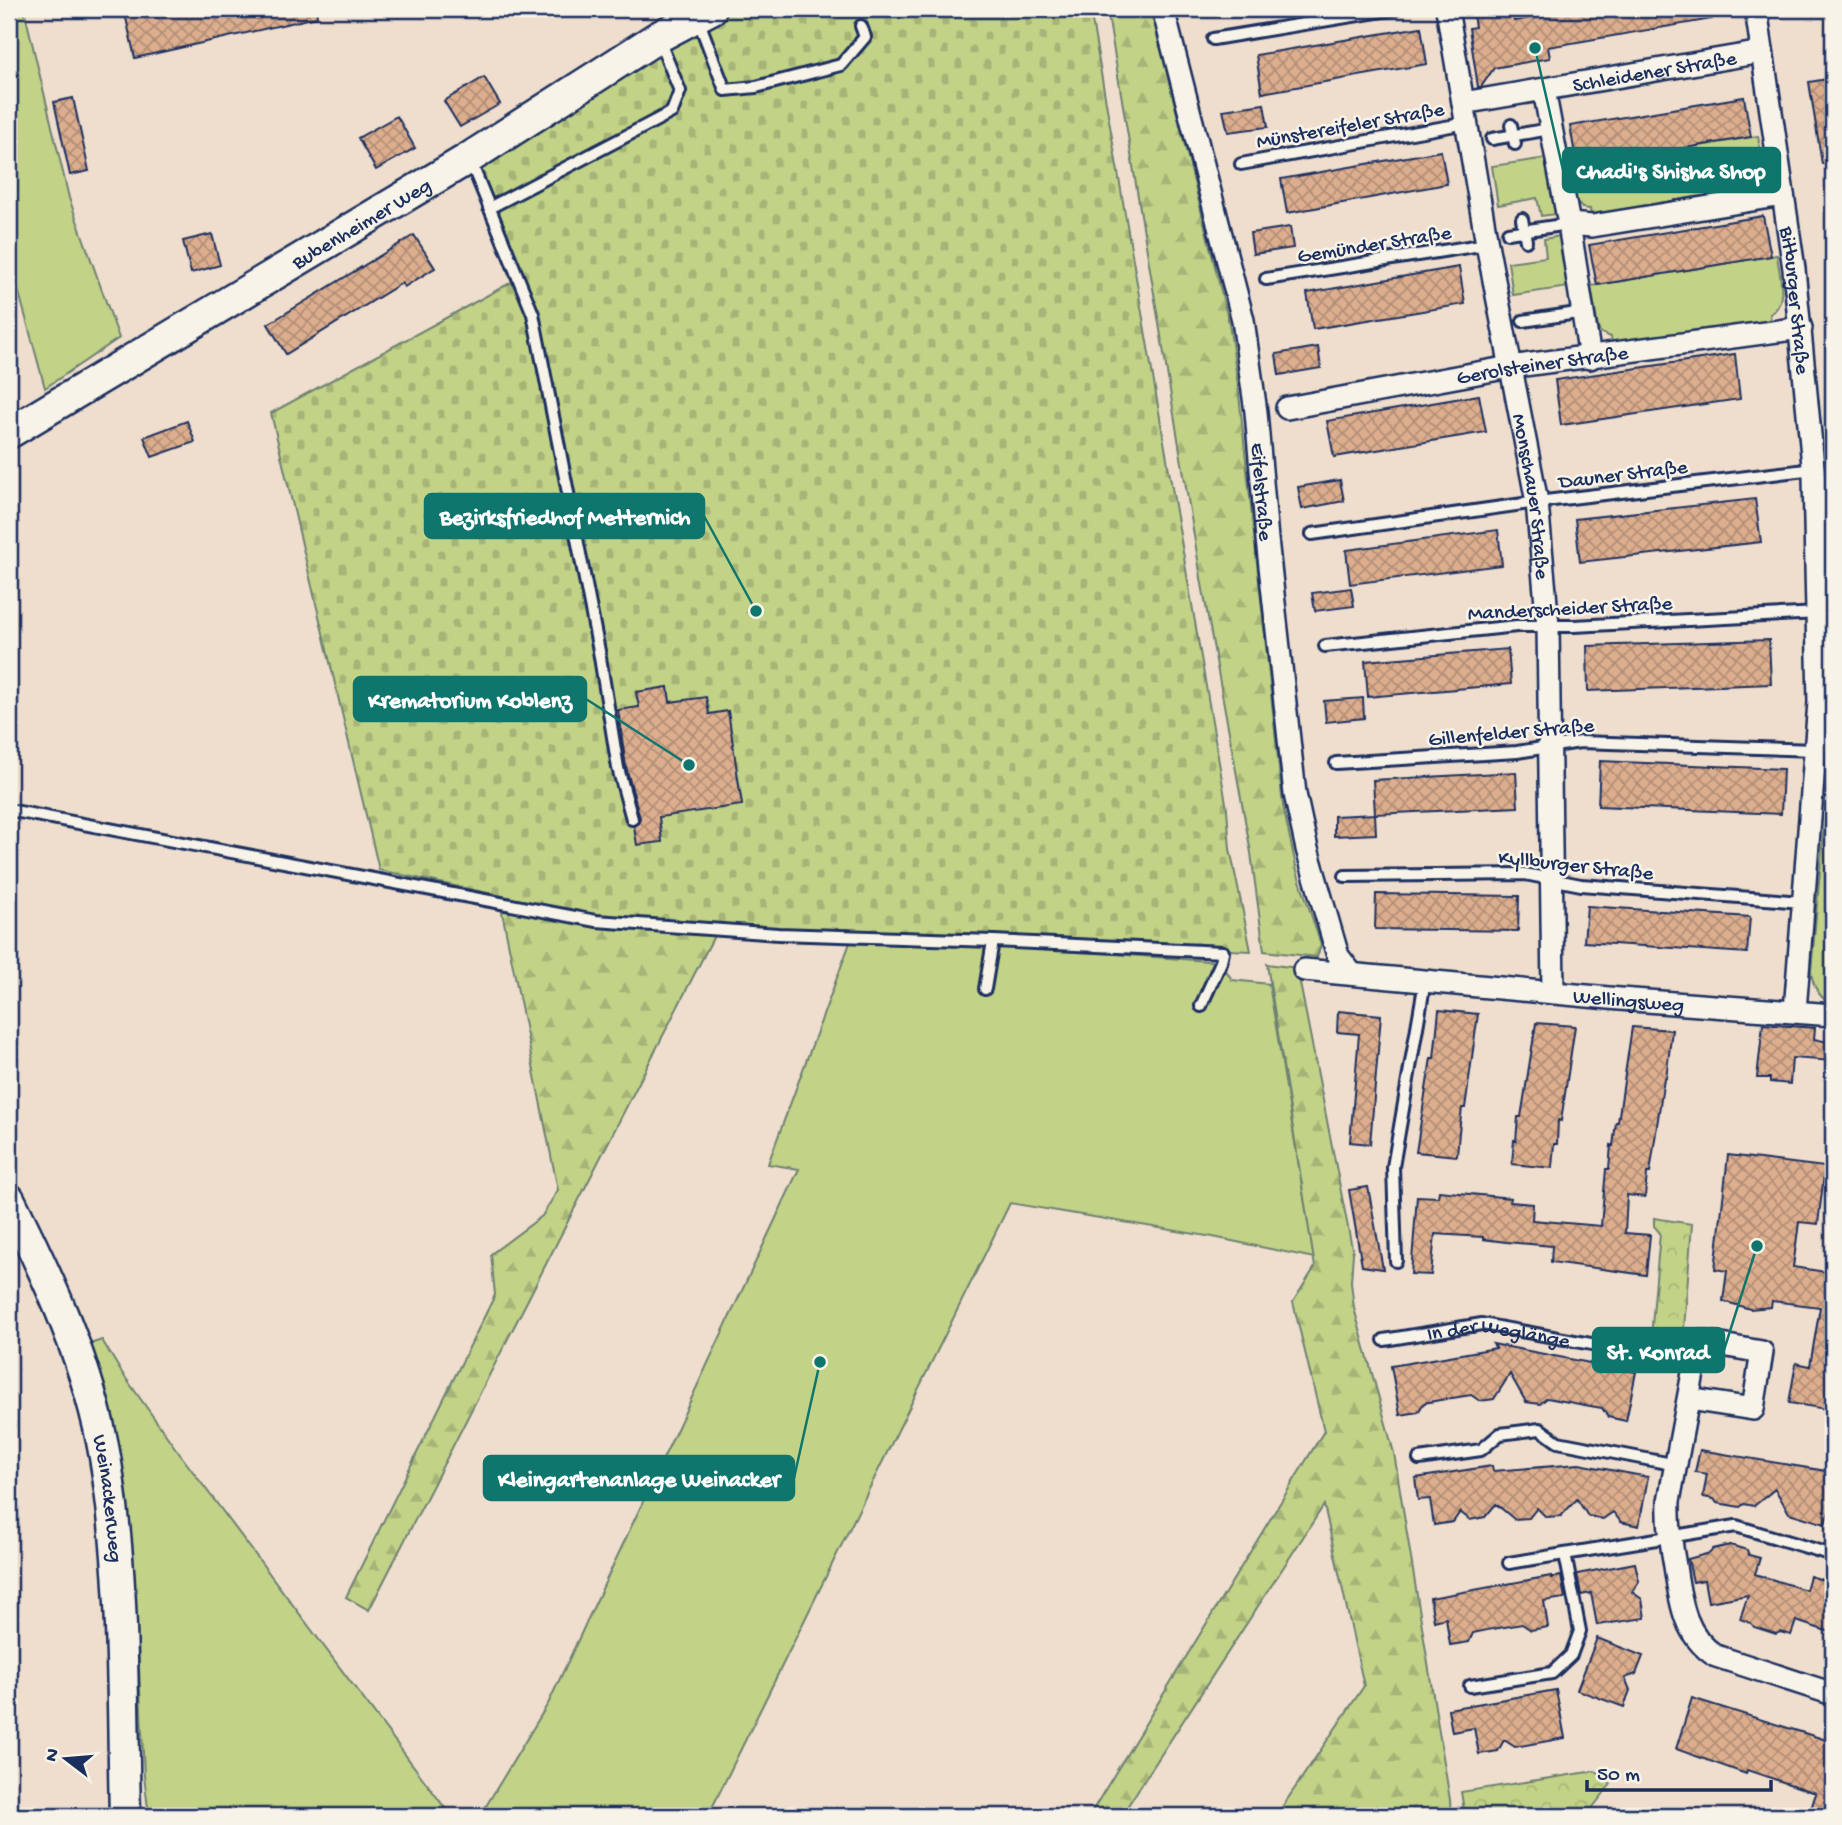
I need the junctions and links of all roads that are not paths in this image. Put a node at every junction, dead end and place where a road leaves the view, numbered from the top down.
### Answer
1 (1163, 9) edge
2 (1395, 9) edge
3 (1447, 9) edge
4 (1756, 9) edge
5 (704, 13) edge
6 (861, 26) dead end
7 (658, 37) junction
8 (1213, 39) dead end
9 (1762, 52) junction
10 (1544, 90) junction
11 (1465, 113) junction
12 (1550, 130) junction
13 (1492, 139) dead end
14 (469, 158) junction
15 (1241, 164) dead end
16 (1783, 195) junction
17 (489, 208) junction
18 (1569, 224) junction
19 (1508, 233) dead end
20 (1487, 244) junction
21 (1266, 279) dead end
22 (1584, 312) junction
23 (1523, 321) dead end
24 (1801, 328) junction
25 (1590, 358) junction
26 (1510, 367) junction
27 (1286, 408) dead end
28 (9, 433) edge
29 (1814, 469) junction
30 (1537, 502) junction
31 (1312, 534) dead end
32 (1819, 613) junction
33 (1548, 626) junction
34 (1325, 646) dead end
35 (1549, 748) junction
36 (1815, 750) junction
37 (1336, 763) dead end
38 (9, 810) edge
39 (632, 819) dead end
40 (1345, 876) dead end
41 (1553, 879) junction
42 (1803, 902) junction
43 (993, 941) junction
44 (1304, 970) dead end
45 (1352, 974) junction
46 (1425, 982) junction
47 (985, 989) dead end
48 (1553, 992) junction
49 (1201, 1006) dead end
50 (1795, 1011) junction
51 (1833, 1015) edge
52 (9, 1199) edge
53 (1396, 1261) dead end
54 (1384, 1340) dead end
55 (1695, 1363) junction
56 (1689, 1399) junction
57 (1419, 1459) dead end
58 (1677, 1465) junction
59 (1670, 1537) junction
60 (1565, 1554) junction
61 (1833, 1555) edge
62 (1508, 1563) dead end
63 (1470, 1686) dead end
64 (1833, 1694) edge
65 (125, 1816) edge

1 - 45 street, Eifelstraße
2 - 8 lane
3 - 11 street, Monschauer Straße
4 - 9 street, Bitburger Straße
5 - 6 lane
5 - 7 street, Bubenheimer Weg
7 - 14 street, Bubenheimer Weg
7 - 17 lane
9 - 10 street, Schleidener Straße
9 - 16 street, Bitburger Straße
10 - 11 street, Schleidener Straße
10 - 12 street
11 - 15 lane, Münstereifeler Straße
11 - 20 street, Monschauer Straße
12 - 13 lane
12 - 18 street
14 - 17 lane
14 - 28 street, Bubenheimer Weg
16 - 18 street
16 - 24 street, Bitburger Straße
17 - 39 lane
18 - 19 lane
18 - 22 street
20 - 21 lane, Gemünder Straße
20 - 26 street, Monschauer Straße
22 - 23 lane
22 - 25 street
24 - 25 street, Gerolsteiner Straße
24 - 29 street, Bitburger Straße
25 - 26 street, Gerolsteiner Straße
26 - 27 street, Gerolsteiner Straße
26 - 30 street, Monschauer Straße
29 - 30 lane, Dauner Straße
29 - 32 street, Bitburger Straße
30 - 31 lane, Dauner Straße
30 - 33 street, Monschauer Straße
32 - 33 lane, Manderscheider Straße
32 - 36 street, Bitburger Straße
33 - 34 lane, Manderscheider Straße
33 - 35 street, Monschauer Straße
35 - 36 lane, Gillenfelder Straße
35 - 37 lane, Gillenfelder Straße
35 - 41 street, Monschauer Straße
36 - 42 street, Bitburger Straße
38 - 43 lane
40 - 41 lane, Kyllburger Straße
41 - 42 lane, Kyllburger Straße
41 - 48 street, Monschauer Straße
42 - 50 street, Bitburger Straße
43 - 47 lane
43 - 49 lane
44 - 45 street, Wellingsweg
45 - 46 street, Wellingsweg
46 - 48 street, Wellingsweg
46 - 53 lane
48 - 50 street, Wellingsweg
50 - 51 street, Wellingsweg
52 - 65 street, Weinackerweg
54 - 55 lane, In der Weglänge
55 - 56 street
55 - 56 street
56 - 58 street
57 - 58 lane
58 - 59 street
59 - 60 lane
59 - 61 lane
59 - 64 street
60 - 62 lane
60 - 63 lane

